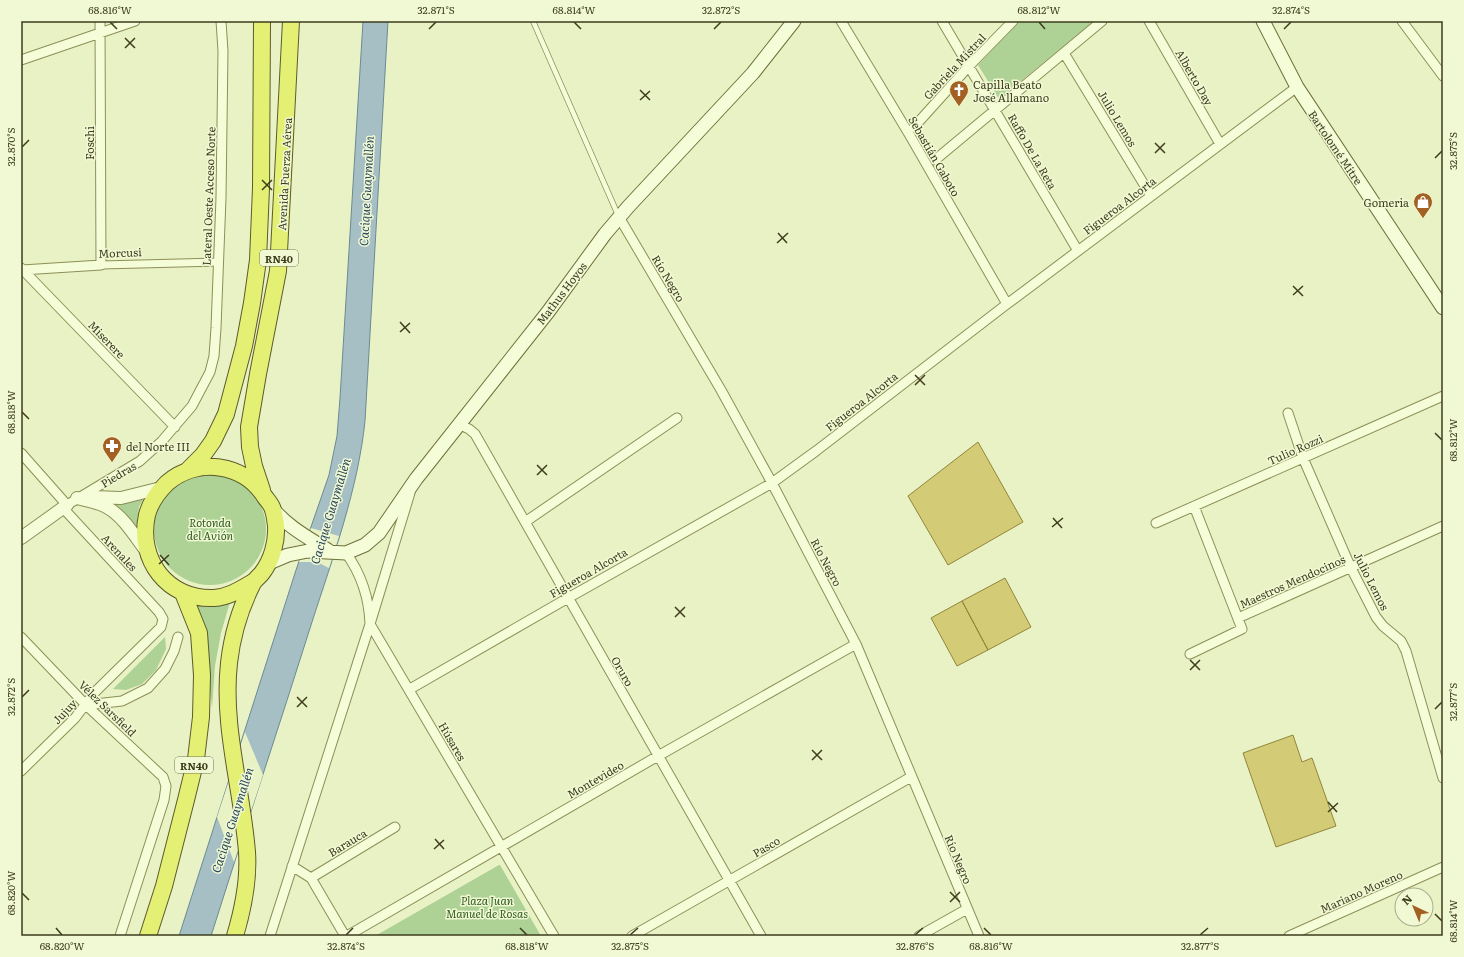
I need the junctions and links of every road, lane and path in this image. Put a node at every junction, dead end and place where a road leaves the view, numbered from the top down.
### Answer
1 (100, 21) edge
2 (135, 21) edge
3 (221, 21) edge
4 (262, 21) edge
5 (292, 21) edge
6 (533, 21) edge
7 (794, 21) edge
8 (841, 21) edge
9 (942, 21) edge
10 (1013, 21) edge
11 (1102, 21) edge
12 (1149, 21) edge
13 (1263, 21) edge
14 (1402, 21) edge
15 (100, 33) junction
16 (1064, 53) junction
17 (21, 60) edge
18 (969, 66) junction
19 (1443, 76) edge
20 (1297, 87) junction
21 (995, 110) junction
22 (914, 127) dead end
23 (1220, 144) junction
24 (935, 160) dead end
25 (1151, 196) junction
26 (619, 217) junction
27 (1078, 252) junction
28 (219, 262) junction
29 (101, 265) junction
30 (22, 269) edge
31 (1006, 304) junction
32 (1443, 308) edge
33 (210, 372) joint
34 (1443, 396) edge
35 (1288, 413) dead end
36 (677, 418) dead end
37 (458, 424) junction
38 (175, 427) junction
39 (21, 453) edge
40 (1303, 458) junction
41 (187, 471) junction
42 (772, 482) junction
43 (412, 484) junction
44 (161, 488) junction
45 (262, 492) junction
46 (79, 498) junction
47 (1194, 506) junction
48 (65, 507) junction
49 (273, 509) junction
50 (525, 522) junction
51 (1156, 523) dead end
52 (1443, 526) edge
53 (21, 538) edge
54 (147, 552) junction
55 (336, 552) junction
56 (269, 563) junction
57 (1351, 568) junction
58 (253, 582) junction
59 (183, 592) junction
60 (568, 598) junction
61 (159, 612) joint
62 (1238, 618) junction
63 (370, 624) junction
64 (178, 636) dead end
65 (21, 637) edge
66 (856, 644) junction
67 (1190, 654) dead end
68 (410, 689) junction
69 (86, 705) junction
70 (658, 756) junction
71 (21, 770) edge
72 (911, 777) junction
73 (1443, 778) edge
74 (395, 827) dead end
75 (502, 847) junction
76 (292, 866) junction
77 (1443, 867) edge
78 (310, 878) junction
79 (729, 880) junction
80 (967, 909) junction
81 (120, 936) edge
82 (148, 936) edge
83 (235, 936) edge
84 (270, 936) edge
85 (346, 936) edge
86 (554, 936) edge
87 (632, 936) edge
88 (761, 936) edge
89 (919, 936) edge
90 (979, 936) edge
91 (1289, 936) edge

1 - 15 street, Foschi
2 - 15 street
3 - 28 street, Lateral Oeste Acceso Norte
4 - 41 highway, Avenida Fuerza Aérea / RN40
5 - 45 highway, Avenida Fuerza Aérea / RN40
6 - 26 lane
7 - 26 main road, Mathus Hoyos
8 - 31 street, Sebastián Gaboto
9 - 18 street, Raffo De La Reta
10 - 18 street, Gabriela Mistral
11 - 16 street
12 - 23 street, Alberto Day
13 - 20 main road, Bartolomé Mitre
14 - 19 street
15 - 17 street
15 - 29 street, Foschi
16 - 21 street
16 - 25 street, Julio Lemos
18 - 21 street, Raffo De La Reta
18 - 22 street, Gabriela Mistral
20 - 23 street, Figueroa Alcorta
20 - 32 main road, Bartolomé Mitre
21 - 24 street
21 - 27 street, Raffo De La Reta
23 - 25 street, Figueroa Alcorta
25 - 27 street, Figueroa Alcorta
26 - 37 main road, Mathus Hoyos
26 - 42 street, Río Negro
27 - 31 street, Figueroa Alcorta
28 - 29 street, Morcusi
28 - 33 street, Lateral Oeste Acceso Norte
29 - 30 street, Morcusi
30 - 38 street, Miserere
31 - 42 street, Figueroa Alcorta
33 - 38 street, Piedras
34 - 40 street, Tulio Rozzi
35 - 40 street, Julio Lemos
36 - 50 street
37 - 43 main road, Mathus Hoyos
37 - 50 street, Oruro
38 - 46 street, Piedras
39 - 48 street, Arenales
40 - 47 street, Tulio Rozzi
40 - 57 street, Julio Lemos
41 - 44 highway, RN40
41 - 45 highway
42 - 60 street, Figueroa Alcorta
42 - 66 street, Río Negro
43 - 55 main road, Mathus Hoyos
43 - 63 street
44 - 46 street, Piedras
44 - 54 highway, RN40
45 - 49 highway, RN40
46 - 48 street, Piedras
46 - 54 street, Piedras
47 - 51 street, Tulio Rozzi
47 - 62 street
48 - 53 street, Piedras
48 - 61 street, Arenales
49 - 55 main road
49 - 56 highway, RN40
50 - 60 street, Oruro
52 - 57 street, Maestros Mendocinos
54 - 59 highway, RN40
55 - 56 main road, Mathus Hoyos
55 - 63 street, Húsares
56 - 58 highway, RN40
57 - 62 street, Maestros Mendocinos
57 - 73 street, Julio Lemos
58 - 59 highway
58 - 83 highway, RN40
59 - 82 highway, RN40
60 - 68 street, Figueroa Alcorta
60 - 70 street, Oruro
61 - 69 street, Jujuy
62 - 67 street
63 - 68 street, Húsares
63 - 76 street
64 - 69 street
65 - 69 street, Vélez Sarsfield
66 - 70 street, Montevideo
66 - 72 street, Río Negro
68 - 75 street, Húsares
69 - 71 street, Jujuy
69 - 81 street, Vélez Sarsfield
70 - 75 street, Montevideo
70 - 79 street, Oruro
72 - 79 street, Pasco
72 - 80 street, Río Negro
74 - 78 street, Barauca
75 - 85 street, Montevideo
75 - 86 street, Húsares
76 - 78 street
76 - 84 street
77 - 91 street, Mariano Moreno
78 - 85 street
79 - 87 street, Pasco
79 - 88 street, Oruro
80 - 89 street
80 - 90 street, Río Negro

